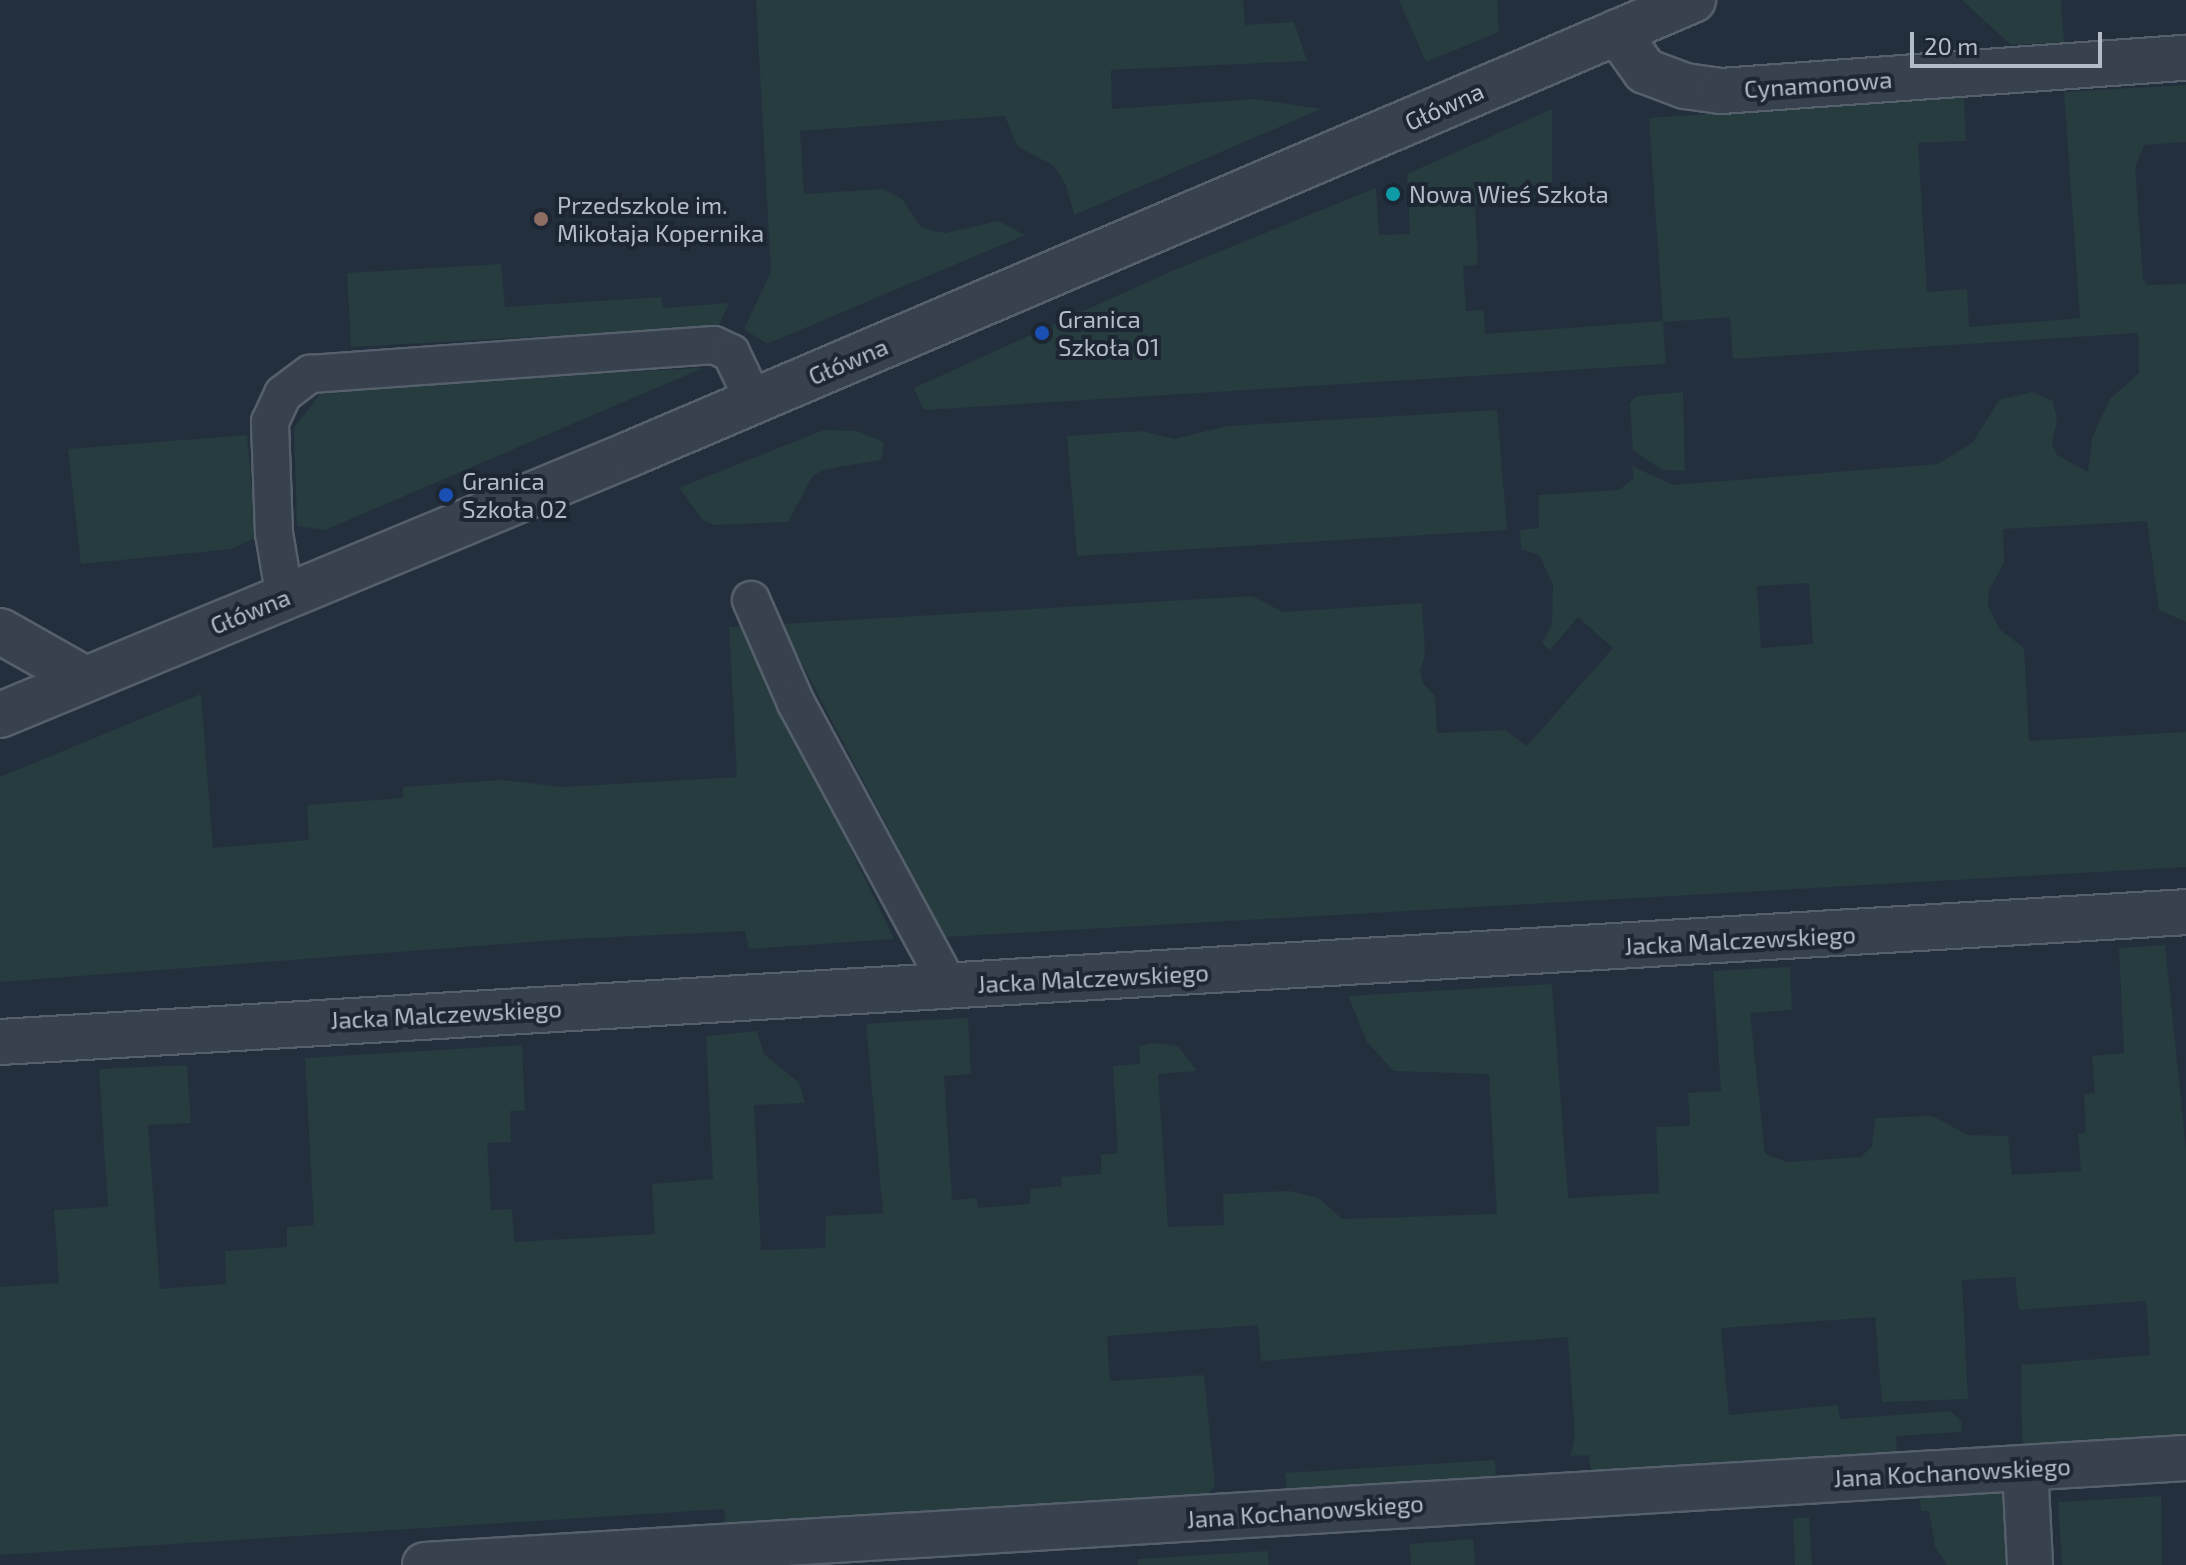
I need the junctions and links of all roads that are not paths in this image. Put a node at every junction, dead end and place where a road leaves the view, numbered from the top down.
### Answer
1 (1693, 0) edge
2 (1617, 32) junction
3 (2186, 58) edge
4 (754, 401) junction
5 (285, 598) junction
6 (751, 600) dead end
7 (0, 631) edge
8 (85, 679) junction
9 (0, 715) edge
10 (2186, 912) edge
11 (949, 986) junction
12 (0, 1042) edge
13 (2186, 1458) edge
14 (2025, 1468) junction
15 (425, 1565) edge
16 (2030, 1565) edge

1 - 2 street, Główna
2 - 3 street, Cynamonowa
2 - 4 street, Główna
4 - 5 street, Główna
4 - 5 lane
5 - 8 street, Główna
6 - 11 lane
7 - 8 street
8 - 9 street, Główna
10 - 11 street, Jacka Malczewskiego
11 - 12 street, Jacka Malczewskiego
13 - 14 street, Jana Kochanowskiego
14 - 15 street, Jana Kochanowskiego
14 - 16 street

